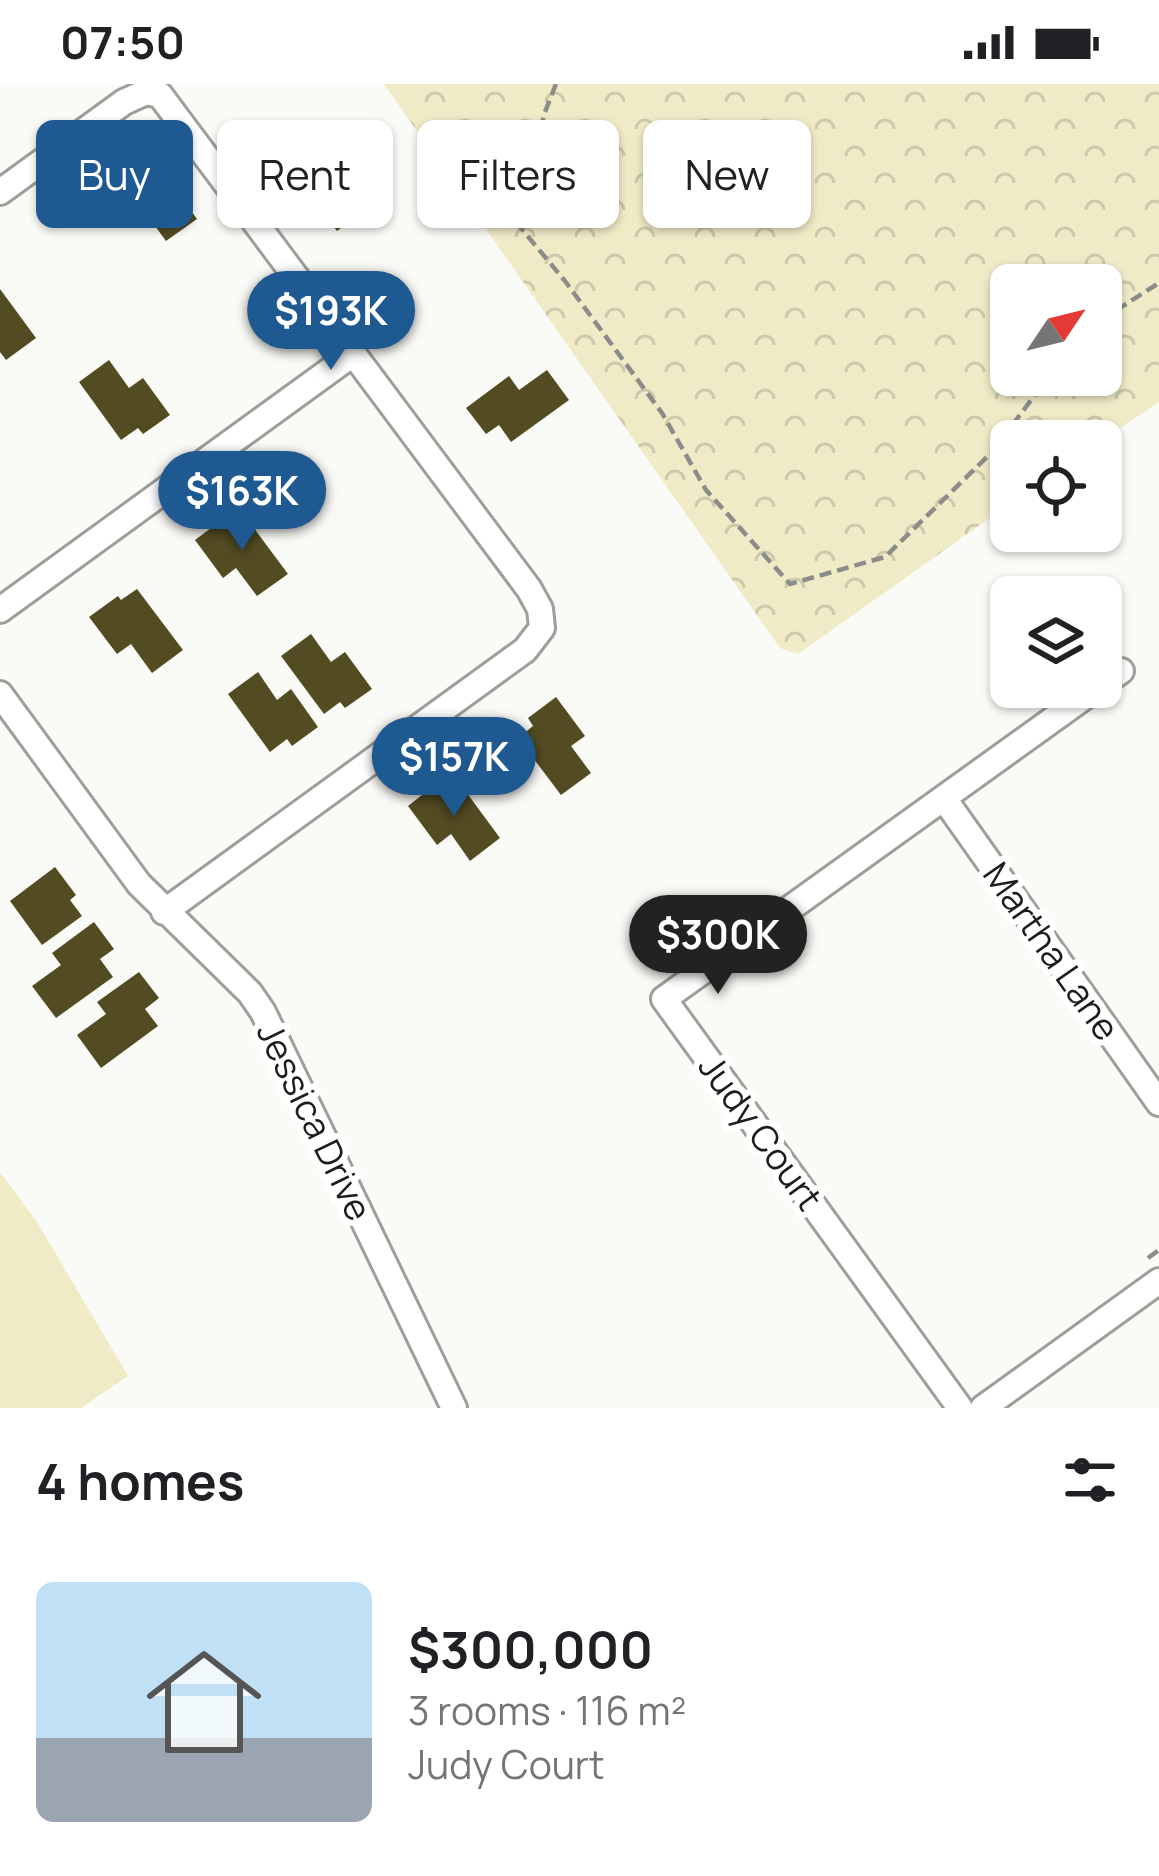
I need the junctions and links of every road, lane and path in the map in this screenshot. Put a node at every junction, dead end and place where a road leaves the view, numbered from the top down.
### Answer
1 (556, 84) edge
2 (0, 192) edge
3 (1159, 283) edge
4 (1122, 307) edge
5 (354, 353) junction
6 (1034, 396) edge
7 (0, 610) edge
8 (0, 694) edge
9 (1070, 708) edge
10 (945, 800) junction
11 (164, 912) junction
12 (1159, 1103) edge
13 (1159, 1281) edge
14 (454, 1408) edge
15 (960, 1408) edge
16 (982, 1408) edge

1 - 6 path
2 - 5 street
3 - 4 path
5 - 7 street
5 - 11 street
8 - 11 street, Jessica Drive
9 - 10 street, Judy Court
10 - 12 street, Martha Lane
10 - 15 street, Judy Court
11 - 14 street, Jessica Drive
13 - 16 street

